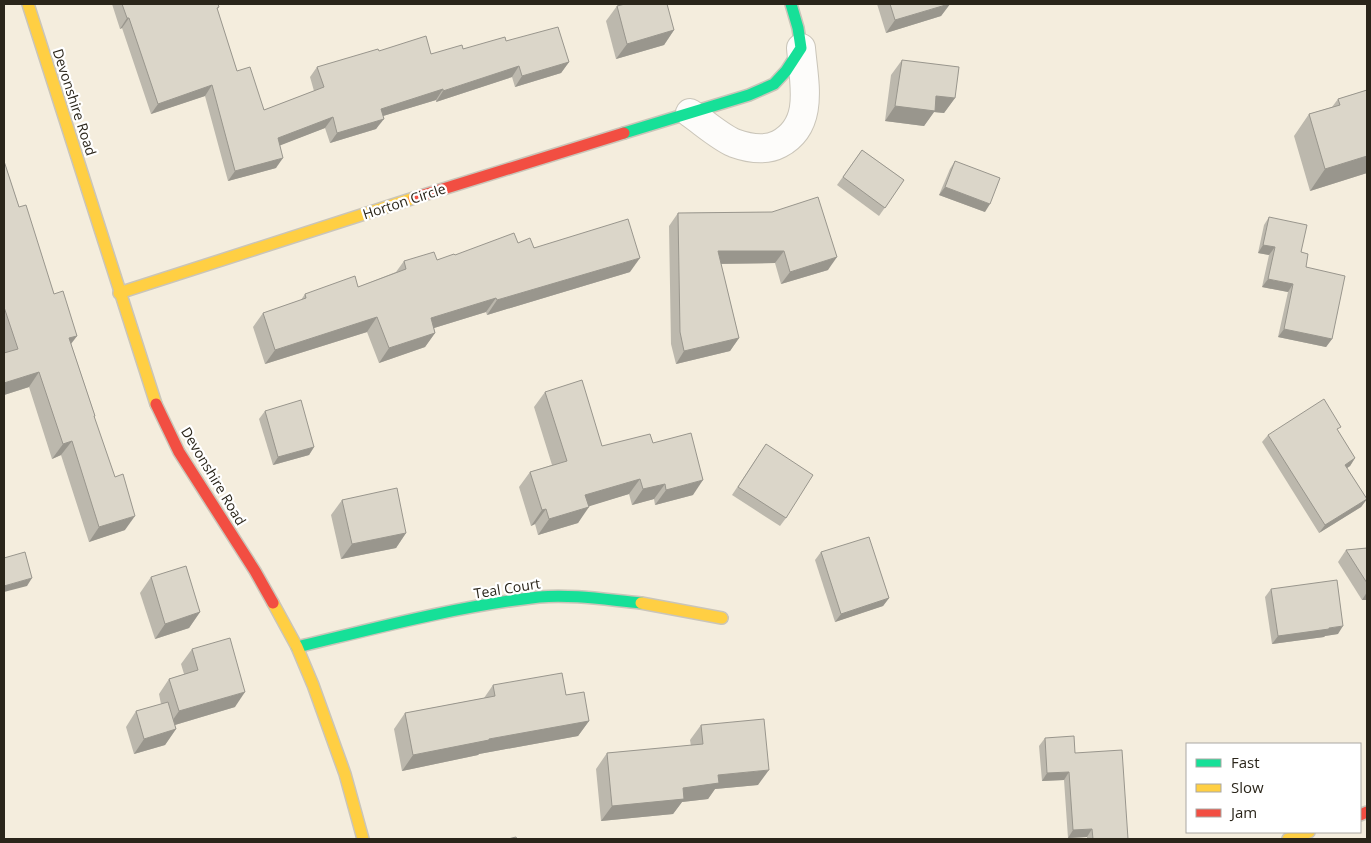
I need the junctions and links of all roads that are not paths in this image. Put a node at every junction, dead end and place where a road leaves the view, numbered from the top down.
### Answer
1 (28, 4) edge
2 (791, 4) edge
3 (801, 48) junction
4 (690, 114) junction
5 (119, 292) junction
6 (722, 618) dead end
7 (298, 647) junction
8 (1306, 833) edge
9 (363, 839) edge
10 (1288, 839) edge

1 - 5 street, Devonshire Road
2 - 3 street
3 - 4 street, Horton Circle
3 - 4 street
4 - 5 street, Horton Circle
5 - 7 street, Devonshire Road
6 - 7 street, Teal Court
7 - 9 street, Devonshire Road
8 - 10 street

